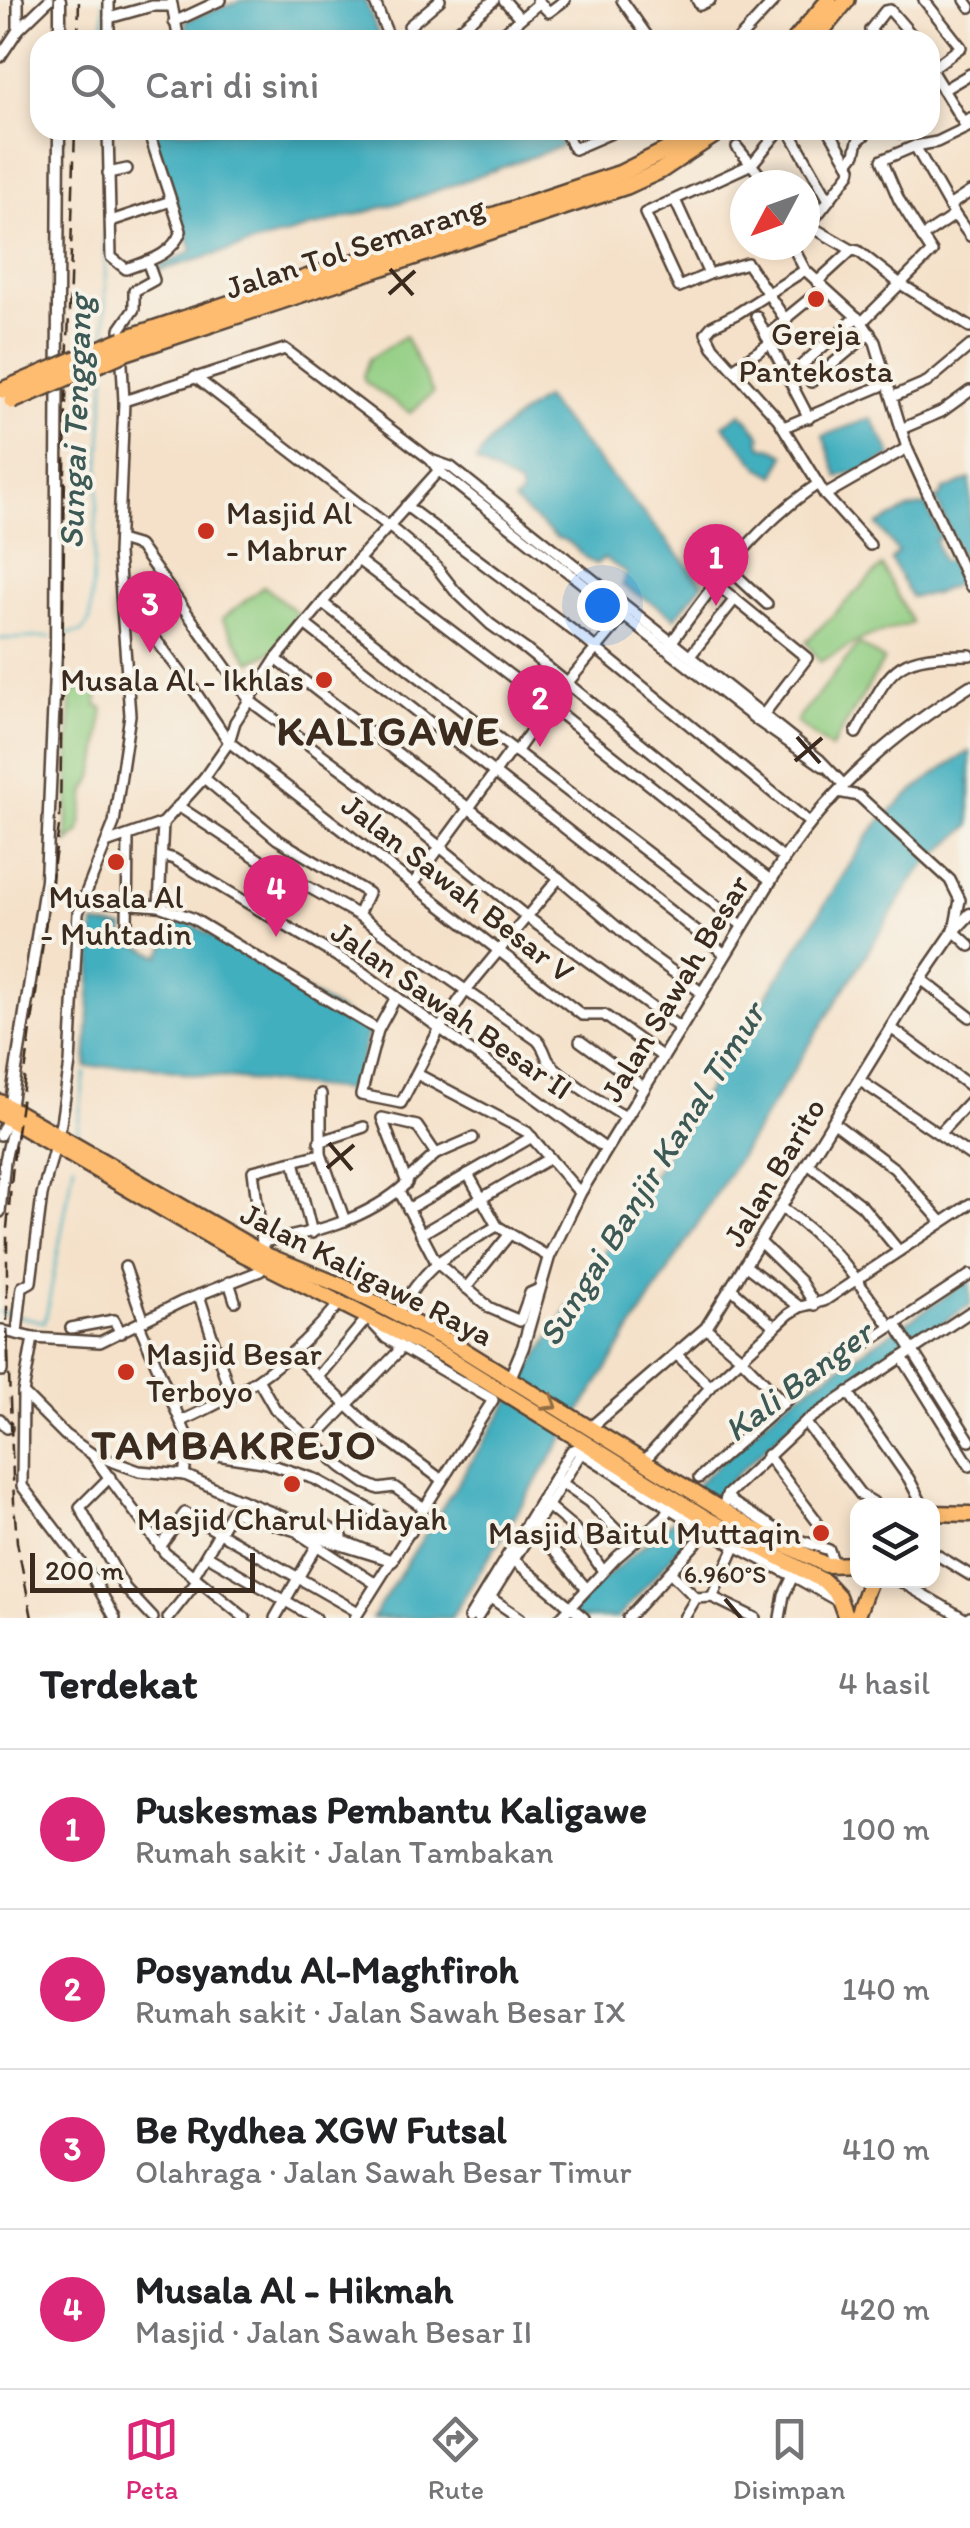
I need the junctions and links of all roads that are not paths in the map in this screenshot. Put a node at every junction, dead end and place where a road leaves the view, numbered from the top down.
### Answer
1 (18, 0) edge
2 (48, 0) edge
3 (60, 0) edge
4 (109, 0) edge
5 (221, 0) edge
6 (374, 0) edge
7 (440, 0) edge
8 (494, 0) edge
9 (504, 0) edge
10 (566, 0) edge
11 (622, 0) edge
12 (697, 0) edge
13 (710, 0) edge
14 (776, 0) edge
15 (829, 0) edge
16 (848, 0) edge
17 (890, 0) edge
18 (924, 0) edge
19 (964, 0) edge
20 (538, 1) edge
21 (172, 3) edge
22 (970, 7) edge
23 (885, 11) junction
24 (109, 18) junction
25 (182, 18) junction
26 (520, 18) junction
27 (409, 26) dead end
28 (18, 30) junction
29 (60, 30) edge
30 (108, 30) edge
31 (180, 30) edge
32 (386, 30) edge
33 (459, 30) edge
34 (507, 30) edge
35 (643, 30) edge
36 (748, 30) edge
37 (804, 30) edge
38 (822, 30) edge
39 (870, 30) edge
40 (909, 30) edge
41 (970, 38) edge
42 (961, 48) junction
43 (0, 57) edge
44 (940, 62) edge
45 (970, 74) edge
46 (940, 82) edge
47 (944, 90) junction
48 (970, 118) edge
49 (970, 126) edge
50 (59, 140) edge
51 (108, 140) edge
52 (151, 140) edge
53 (569, 140) edge
54 (596, 140) edge
55 (683, 140) edge
56 (707, 140) edge
57 (767, 140) edge
58 (795, 140) edge
59 (835, 140) edge
60 (858, 140) edge
61 (936, 142) joint
62 (916, 146) junction
63 (745, 157) junction
64 (848, 163) junction
65 (127, 169) dead end
66 (756, 170) edge
67 (108, 173) junction
68 (970, 192) edge
69 (171, 200) junction
70 (675, 200) junction
71 (830, 200) junction
72 (949, 206) junction
73 (820, 212) edge
74 (111, 220) junction
75 (820, 232) edge
76 (970, 236) edge
77 (922, 237) junction
78 (852, 250) junction
79 (800, 260) edge
80 (150, 268) junction
81 (805, 270) junction
82 (709, 274) junction
83 (899, 283) junction
84 (820, 285) junction
85 (767, 294) junction
86 (756, 316) dead end
87 (787, 319) junction
88 (859, 320) junction
89 (970, 327) edge
90 (870, 333) junction
91 (767, 340) junction
92 (124, 346) junction
93 (970, 346) edge
94 (734, 368) junction
95 (195, 377) junction
96 (788, 377) junction
97 (811, 382) dead end
98 (888, 383) junction
99 (969, 393) edge
100 (892, 397) junction
101 (4, 398) edge
102 (124, 400) junction
103 (809, 418) junction
104 (784, 427) junction
105 (901, 429) junction
106 (908, 448) junction
107 (440, 470) junction
108 (818, 484) junction
109 (825, 495) junction
110 (406, 506) junction
111 (388, 526) junction
112 (120, 540) junction
113 (870, 544) dead end
114 (358, 560) junction
115 (728, 568) junction
116 (715, 583) junction
117 (970, 586) edge
118 (121, 594) junction
119 (735, 599) junction
120 (324, 604) junction
121 (767, 604) dead end
122 (627, 612) junction
123 (306, 625) junction
124 (669, 645) junction
125 (597, 649) junction
126 (970, 654) edge
127 (690, 656) junction
128 (276, 659) junction
129 (568, 684) junction
130 (970, 686) edge
131 (250, 701) junction
132 (549, 705) junction
133 (761, 718) junction
134 (856, 733) dead end
135 (229, 742) junction
136 (514, 750) junction
137 (494, 773) junction
138 (856, 773) junction
139 (204, 778) junction
140 (841, 788) junction
141 (861, 799) junction
142 (178, 806) junction
143 (468, 808) junction
144 (810, 823) junction
145 (163, 824) junction
146 (128, 836) junction
147 (109, 842) junction
148 (441, 846) junction
149 (164, 856) junction
150 (784, 859) junction
151 (560, 878) junction
152 (770, 880) junction
153 (950, 880) junction
154 (413, 884) junction
155 (966, 889) dead end
156 (82, 900) junction
157 (127, 904) junction
158 (159, 906) junction
159 (970, 914) edge
160 (358, 915) junction
161 (527, 917) junction
162 (743, 926) junction
163 (128, 928) dead end
164 (954, 931) junction
165 (970, 946) edge
166 (499, 951) junction
167 (725, 954) junction
168 (921, 979) junction
169 (467, 989) junction
170 (701, 992) junction
171 (396, 997) junction
172 (970, 1017) edge
173 (440, 1028) junction
174 (680, 1028) junction
175 (891, 1028) junction
176 (378, 1030) junction
177 (580, 1041) dead end
178 (663, 1056) junction
179 (418, 1074) junction
180 (859, 1080) junction
181 (970, 1086) edge
182 (644, 1087) junction
183 (321, 1094) dead end
184 (970, 1101) edge
185 (626, 1117) junction
186 (9, 1118) edge
187 (833, 1122) junction
188 (364, 1126) dead end
189 (940, 1133) junction
190 (0, 1135) edge
191 (532, 1137) junction
192 (473, 1138) dead end
193 (319, 1142) junction
194 (68, 1147) junction
195 (606, 1149) junction
196 (321, 1154) junction
197 (436, 1154) junction
198 (970, 1155) edge
199 (550, 1158) junction
200 (294, 1161) junction
201 (808, 1164) junction
202 (468, 1174) junction
203 (408, 1179) junction
204 (399, 1191) junction
205 (580, 1194) junction
206 (481, 1197) junction
207 (970, 1204) edge
208 (782, 1208) junction
209 (408, 1209) junction
210 (0, 1212) edge
211 (345, 1221) junction
212 (942, 1222) junction
213 (497, 1226) junction
214 (312, 1233) junction
215 (422, 1234) junction
216 (509, 1235) junction
217 (761, 1244) junction
218 (898, 1251) junction
219 (264, 1254) junction
220 (549, 1256) junction
221 (436, 1262) junction
222 (746, 1266) junction
223 (125, 1267) dead end
224 (970, 1275) edge
225 (856, 1279) junction
226 (230, 1282) junction
227 (466, 1288) junction
228 (539, 1289) junction
229 (732, 1289) junction
230 (198, 1295) junction
231 (234, 1302) dead end
232 (340, 1303) junction
233 (816, 1304) junction
234 (800, 1307) junction
235 (970, 1312) edge
236 (398, 1313) junction
237 (368, 1318) junction
238 (142, 1322) junction
239 (894, 1325) junction
240 (12, 1327) edge
241 (775, 1327) junction
242 (71, 1328) dead end
243 (706, 1328) junction
244 (121, 1333) junction
245 (33, 1338) junction
246 (398, 1345) junction
247 (911, 1347) junction
248 (292, 1354) junction
249 (677, 1355) junction
250 (902, 1357) junction
251 (742, 1358) junction
252 (2, 1372) edge
253 (316, 1378) junction
254 (259, 1381) junction
255 (514, 1381) junction
256 (711, 1386) junction
257 (848, 1392) junction
258 (23, 1393) junction
259 (231, 1396) junction
260 (784, 1402) junction
261 (346, 1403) junction
262 (0, 1418) edge
263 (181, 1421) junction
264 (805, 1422) junction
265 (586, 1426) junction
266 (7, 1428) dead end
267 (312, 1440) junction
268 (970, 1441) edge
269 (189, 1451) junction
270 (92, 1454) junction
271 (768, 1455) junction
272 (644, 1461) junction
273 (970, 1466) edge
274 (184, 1475) junction
275 (110, 1477) junction
276 (442, 1480) junction
277 (559, 1481) junction
278 (683, 1498) junction
279 (868, 1498) edge
280 (919, 1498) edge
281 (239, 1499) junction
282 (545, 1503) junction
283 (424, 1508) junction
284 (940, 1513) edge
285 (970, 1514) edge
286 (714, 1515) junction
287 (816, 1520) dead end
288 (319, 1521) dead end
289 (531, 1524) junction
290 (411, 1532) junction
291 (220, 1534) junction
292 (162, 1545) junction
293 (631, 1545) junction
294 (317, 1546) junction
295 (735, 1547) junction
296 (208, 1556) junction
297 (511, 1557) junction
298 (940, 1557) edge
299 (394, 1561) junction
300 (772, 1561) junction
301 (850, 1566) edge
302 (603, 1571) junction
303 (670, 1572) junction
304 (794, 1572) junction
305 (822, 1572) junction
306 (970, 1574) edge
307 (195, 1576) junction
308 (298, 1577) junction
309 (376, 1584) junction
310 (586, 1588) junction
311 (865, 1588) edge
312 (913, 1588) edge
313 (487, 1596) junction
314 (712, 1597) junction
315 (696, 1598) junction
316 (285, 1600) junction
317 (576, 1612) edge
318 (357, 1615) edge
319 (849, 1616) edge
320 (115, 1618) edge
321 (153, 1618) edge
322 (168, 1618) edge
323 (245, 1618) edge
324 (275, 1618) edge
325 (315, 1618) edge
326 (472, 1618) edge
327 (520, 1618) edge
328 (560, 1618) edge
329 (628, 1618) edge
330 (684, 1618) edge
331 (755, 1618) edge
332 (780, 1618) edge
333 (968, 1618) edge

1 - 28 street
2 - 28 street
3 - 29 street
4 - 24 street
5 - 25 street
6 - 32 street
7 - 27 street
8 - 33 street
9 - 26 street
10 - 20 street
11 - 35 street
12 - 13 street
14 - 36 street
15 - 37 highway
16 - 38 highway
17 - 23 street
18 - 42 street
19 - 22 street
20 - 26 street
21 - 24 street
21 - 25 street
23 - 39 street
23 - 40 street
24 - 30 street
25 - 31 street
26 - 34 street
28 - 43 street
41 - 42 street
42 - 44 street
45 - 47 street
46 - 47 street
47 - 48 street
49 - 61 street
50 - 186 street
51 - 67 street
52 - 69 street
53 - 54 street
55 - 92 highway, Jalan Tol Semarang
56 - 92 highway, Jalan Tol Semarang
57 - 63 street
58 - 71 street
59 - 64 street
60 - 64 street
61 - 62 street
62 - 72 street
62 - 77 street
63 - 66 street
63 - 70 street
64 - 71 street
65 - 67 street
67 - 74 street
68 - 72 street
69 - 74 street
69 - 80 street
70 - 82 street
70 - 82 street
71 - 73 street
72 - 76 street
72 - 77 street
74 - 80 street
75 - 78 street
77 - 83 street
78 - 83 street
78 - 84 street
79 - 81 street
80 - 102 street
81 - 84 street
81 - 85 street
82 - 85 street
83 - 88 street
83 - 89 street
84 - 87 street
84 - 88 street
85 - 87 street
85 - 94 street
86 - 91 street
87 - 91 street
88 - 90 street
88 - 96 street
90 - 97 street
90 - 98 street
91 - 94 street
91 - 96 street
92 - 101 highway, Jalan Tol Semarang, bridge
93 - 100 street
94 - 104 street
95 - 102 street
95 - 107 street
95 - 111 street
96 - 103 street
98 - 100 street
98 - 103 street
99 - 105 street
100 - 105 street
102 - 112 street
103 - 104 street
104 - 108 street
105 - 106 street
106 - 109 street
106 - 117 street
107 - 110 street
107 - 122 street
108 - 109 street
108 - 115 street
109 - 113 street
110 - 111 street
110 - 125 street
111 - 114 street
111 - 129 street
112 - 118 street
112 - 131 street
114 - 120 street
114 - 132 street
115 - 116 street
115 - 121 street
116 - 119 street
116 - 124 street
118 - 135 street, Jalan Sawah Besar V
118 - 147 street
119 - 127 street
119 - 133 street
120 - 123 street
120 - 136 street
122 - 124 street
122 - 125 street
123 - 128 street
123 - 137 street
124 - 127 street
124 - 133 street
125 - 129 street
125 - 144 street
126 - 134 street
127 - 133 street
128 - 131 street
128 - 143 street
129 - 132 street
129 - 150 street
130 - 138 street, Jalan Sawah Besar
131 - 135 street
131 - 148 street
132 - 136 street
132 - 152 street
133 - 140 street
135 - 139 street
135 - 154 street, Jalan Sawah Besar V
136 - 137 street
136 - 162 street
137 - 143 street
137 - 167 street
138 - 140 street, Jalan Sawah Besar
138 - 141 street
139 - 142 street
139 - 160 street
140 - 141 street
140 - 144 street, Jalan Sawah Besar
141 - 153 street
142 - 145 street
142 - 160 street
143 - 148 street
143 - 151 street
144 - 150 street, Jalan Sawah Besar
145 - 146 street
145 - 149 street
146 - 147 street
146 - 157 street
147 - 156 street
148 - 154 street
148 - 161 street
149 - 158 street
149 - 171 street, Jalan Sawah Besar II
150 - 152 street, Jalan Sawah Besar
151 - 161 street
151 - 170 street
152 - 162 street, Jalan Sawah Besar
153 - 155 street
153 - 164 street
154 - 166 street, Jalan Sawah Besar V
156 - 157 street
156 - 194 street
157 - 158 street
157 - 163 street
158 - 176 street
159 - 164 street, Jalan Barito
160 - 169 street
161 - 166 street
161 - 174 street
162 - 167 street, Jalan Sawah Besar
164 - 165 street
164 - 168 street, Jalan Barito
166 - 169 street
166 - 178 street, Jalan Sawah Besar V
167 - 170 street, Jalan Sawah Besar
168 - 172 street
168 - 175 street, Jalan Barito
169 - 173 street
169 - 185 street
170 - 174 street, Jalan Sawah Besar
171 - 173 street, Jalan Sawah Besar II
171 - 176 street
173 - 179 street
173 - 195 street, Jalan Sawah Besar II
174 - 178 street, Jalan Sawah Besar
175 - 180 street, Jalan Barito
175 - 181 street
176 - 179 street
177 - 182 street
178 - 182 street, Jalan Sawah Besar
179 - 191 street
180 - 187 street, Jalan Barito
180 - 189 street
182 - 185 street, Jalan Sawah Besar
183 - 193 street
184 - 189 street
185 - 195 street, Jalan Sawah Besar
186 - 190 street
186 - 194 highway, Jalan Kaligawe Raya
186 - 194 highway, Jalan Kaligawe Raya
186 - 210 street
187 - 201 street, Jalan Barito
187 - 212 street
188 - 193 street
189 - 198 street
191 - 199 street
191 - 202 street
192 - 197 street
193 - 196 street
194 - 219 highway, Jalan Kaligawe Raya
194 - 240 street
195 - 205 street, Jalan Sawah Besar
196 - 200 street
196 - 211 street
197 - 203 street
197 - 203 street
199 - 205 street
199 - 206 street
200 - 214 street
200 - 219 street
201 - 208 street, Jalan Barito
201 - 218 street
202 - 206 street
202 - 209 street
203 - 204 street
204 - 209 street
204 - 211 street
205 - 220 street, Jalan Sawah Besar
206 - 213 street
206 - 215 street
207 - 212 street
208 - 217 street, Jalan Barito
208 - 225 street
209 - 215 street
211 - 214 street
212 - 218 street
213 - 216 street
213 - 221 street
214 - 219 street
215 - 221 street
216 - 220 street
216 - 227 street
217 - 222 street, Jalan Barito
217 - 233 street
218 - 225 street
219 - 226 street
219 - 232 highway, Jalan Kaligawe Raya
219 - 236 highway, Jalan Kaligawe Raya
220 - 228 street, Jalan Sawah Besar
221 - 227 street
221 - 236 street
222 - 229 street, Jalan Barito
222 - 234 street
223 - 238 street
224 - 239 street
225 - 233 street
225 - 239 street
226 - 230 street
226 - 231 street
227 - 228 street
228 - 255 street, Jalan Sawah Besar
229 - 241 street
229 - 243 street, Jalan Barito
230 - 238 street
230 - 259 street
232 - 237 highway, Jalan Kaligawe Raya
232 - 248 street
233 - 234 street
234 - 241 street
235 - 247 street
236 - 255 highway, Jalan Kaligawe Raya
237 - 246 street
237 - 253 street
237 - 278 highway, Jalan Kaligawe Raya
238 - 244 street
238 - 263 street
239 - 247 street
239 - 260 street
240 - 245 street
240 - 252 street
241 - 251 street
242 - 244 street
243 - 249 street, Jalan Barito
243 - 251 street
244 - 245 street
245 - 258 street
246 - 261 street
246 - 276 street
247 - 250 street
247 - 268 street
248 - 253 street
248 - 254 street
249 - 256 street
249 - 265 street, Jalan Barito
250 - 257 street
250 - 273 street
251 - 256 street
251 - 260 street
253 - 261 street
254 - 259 street
254 - 267 street
255 -> 265 highway, Jalan Kaligawe Raya
256 - 272 street
257 - 264 street
257 - 280 street
258 - 270 street
258 - 320 street
259 - 263 street
260 - 278 street
261 - 267 street
261 - 276 street
262 - 266 street
263 - 269 street
264 - 271 street
264 - 279 street
265 - 272 highway, Jalan Kaligawe Raya
267 - 283 street
269 - 274 street
269 - 290 street
270 - 274 street
270 - 275 street
271 - 286 street
271 - 287 street
272 - 278 highway, Jalan Kaligawe Raya
274 - 281 street
275 - 292 street
275 - 321 street
276 - 283 street
277 - 278 street
277 - 282 street
277 - 293 street
278 - 286 highway, Jalan Kaligawe Raya
278 - 293 street
281 - 294 street
281 - 299 street
282 - 289 street
282 - 302 street
283 - 290 street
284 - 285 highway
286 - 295 street
286 - 300 highway, Jalan Kaligawe Raya
286 - 303 street
286 - 305 highway, Jalan Kaligawe Raya
288 - 299 street
289 - 297 street
289 - 310 street
290 - 299 street
291 - 292 street
291 - 296 street
291 - 299 street
291 - 308 street
292 - 307 street
293 - 302 street
294 - 308 street
294 - 309 street
295 - 300 street
295 - 314 street
296 - 307 street
296 - 316 street
297 - 313 street
297 - 317 street
298 - 306 street
299 - 309 street
300 - 304 highway, Jalan Kaligawe Raya
301 - 305 highway, Jalan Kaligawe Raya
302 - 310 street
303 - 315 street
303 - 329 street
304 - 305 highway, Jalan Kaligawe Raya
304 - 319 street
304 - 332 street
305 - 319 highway, Jalan Kaligawe Raya
307 - 322 street
307 - 323 street
308 - 316 street
308 - 318 street
309 - 318 street
310 - 317 street
311 - 319 highway
312 - 333 street
313 - 326 street
313 - 327 street
314 - 315 street
314 - 331 street
315 - 330 street
316 - 324 street
316 - 325 street
317 - 328 street

